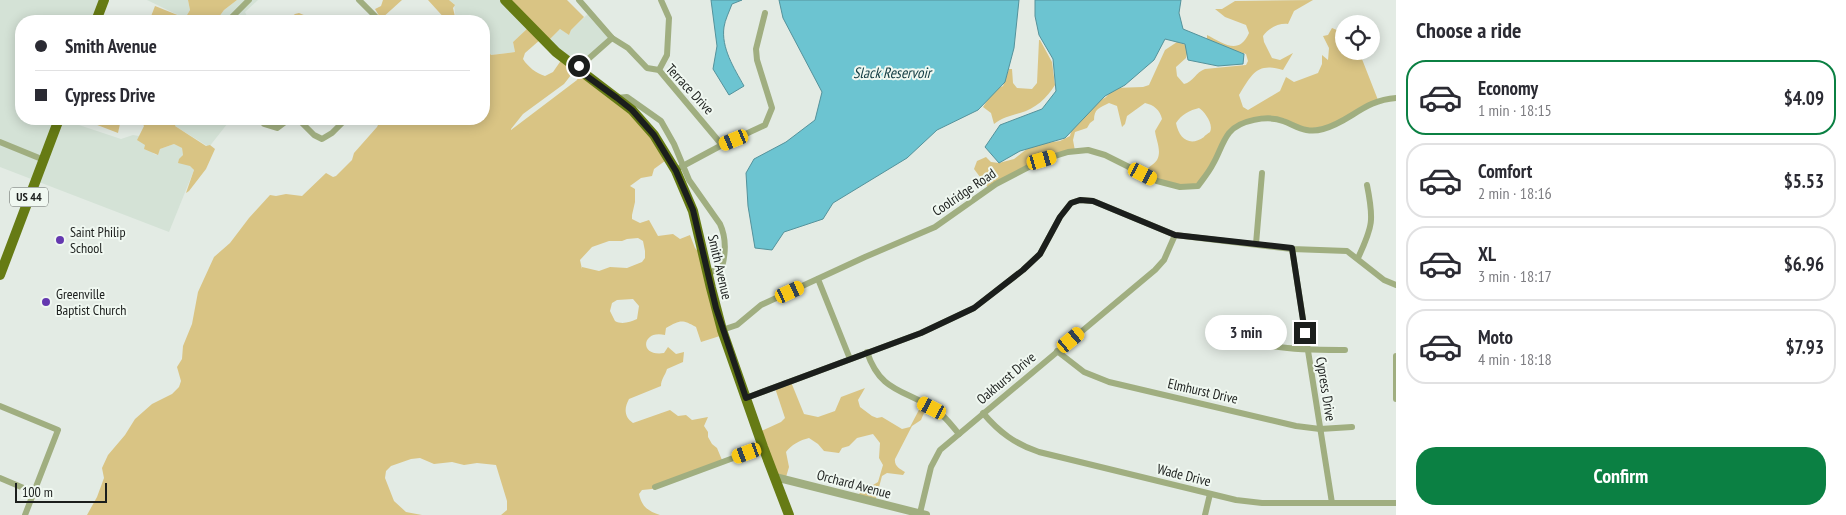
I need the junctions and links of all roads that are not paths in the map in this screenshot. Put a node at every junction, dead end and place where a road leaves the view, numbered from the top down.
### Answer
1 (104, 0) edge
2 (249, 0) edge
3 (358, 0) edge
4 (505, 0) edge
5 (579, 0) edge
6 (661, 0) edge
7 (765, 13) dead end
8 (98, 15) edge
9 (234, 15) edge
10 (374, 15) edge
11 (612, 38) junction
12 (577, 69) junction
13 (659, 70) junction
14 (617, 98) junction
15 (1396, 98) edge
16 (57, 125) edge
17 (267, 125) edge
18 (281, 125) edge
19 (304, 125) edge
20 (340, 125) edge
21 (0, 142) edge
22 (722, 145) junction
23 (44, 160) junction
24 (679, 168) junction
25 (1262, 173) dead end
26 (1368, 185) dead end
27 (1175, 235) junction
28 (1256, 244) junction
29 (1292, 248) junction
30 (1358, 258) junction
31 (707, 274) junction
32 (0, 275) edge
33 (818, 279) junction
34 (1396, 285) edge
35 (1216, 322) dead end
36 (722, 330) junction
37 (1307, 350) junction
38 (1345, 350) dead end
39 (867, 352) junction
40 (1057, 352) junction
41 (1396, 356) edge
42 (850, 359) junction
43 (746, 398) junction
44 (1396, 399) edge
45 (0, 406) edge
46 (983, 413) junction
47 (1352, 427) dead end
48 (1320, 429) junction
49 (959, 434) junction
50 (763, 447) junction
51 (775, 477) junction
52 (0, 478) edge
53 (655, 487) dead end
54 (34, 492) junction
55 (1210, 494) junction
56 (1332, 503) junction
57 (1396, 503) edge
58 (923, 514) edge
59 (24, 515) edge
60 (789, 515) edge
61 (1205, 515) edge

1 - 8 main road
2 - 9 street
3 - 10 street
4 - 12 main road, Smith Avenue
5 - 11 street, Terrace Drive
6 - 13 street
7 - 22 street
11 - 12 street
11 - 13 street, Terrace Drive
12 - 14 main road, Smith Avenue
13 - 22 street, Terrace Drive
14 - 24 main road, Smith Avenue
14 - 24 street
15 - 33 street, Coolridge Road
16 - 23 main road, US 44
17 - 18 street
19 - 20 street
21 - 23 street
22 - 24 street
23 - 32 main road, US 44
24 - 31 main road, Smith Avenue
24 - 31 street
25 - 28 street
26 - 30 street
27 - 28 street
27 - 39 street
27 - 40 street, Oakhurst Drive
28 - 29 street
29 - 30 street
29 - 37 street, Cypress Drive
30 - 34 street
31 - 36 main road, Smith Avenue
33 - 36 street, Coolridge Road
33 - 42 street
35 - 37 street
36 - 43 main road, Smith Avenue
37 - 38 street
37 - 48 street, Cypress Drive
39 - 42 street
39 - 49 street
40 - 46 street, Oakhurst Drive
40 - 48 street, Elmhurst Drive
41 - 44 street
42 - 43 street
43 - 50 main road, Smith Avenue
45 - 54 street
46 - 49 street, Oakhurst Drive
46 - 55 street, Wade Drive
47 - 48 street, Elmhurst Drive
48 - 56 street, Cypress Drive
49 - 58 street, Oakhurst Drive
50 - 51 main road, Smith Avenue
50 - 53 street
51 - 58 street, Orchard Avenue
51 - 60 main road, Smith Avenue
52 - 54 street
54 - 59 street
55 - 56 street, Wade Drive
55 - 61 street
56 - 57 street, Wade Drive

